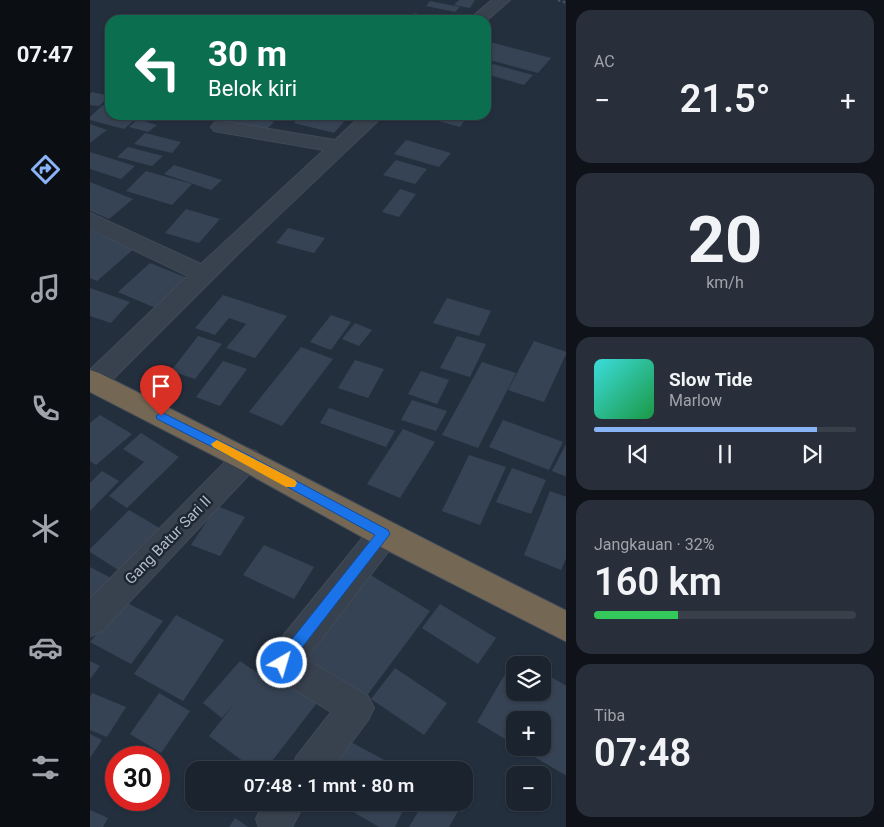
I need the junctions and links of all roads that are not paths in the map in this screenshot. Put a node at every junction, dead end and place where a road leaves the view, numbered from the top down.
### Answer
1 (502, 0) edge
2 (483, 15) edge
3 (369, 120) edge
4 (221, 127) dead end
5 (340, 147) junction
6 (90, 220) edge
7 (203, 274) junction
8 (92, 381) edge
9 (246, 459) junction
10 (384, 534) junction
11 (90, 621) edge
12 (566, 627) edge
13 (316, 761) edge

1 - 2 street
3 - 5 street
4 - 5 street
5 - 7 street
6 - 7 street
7 - 8 street
8 - 9 highway
9 - 10 highway
9 - 11 street, Gang Batur Sari II
10 - 12 highway
10 - 13 street

